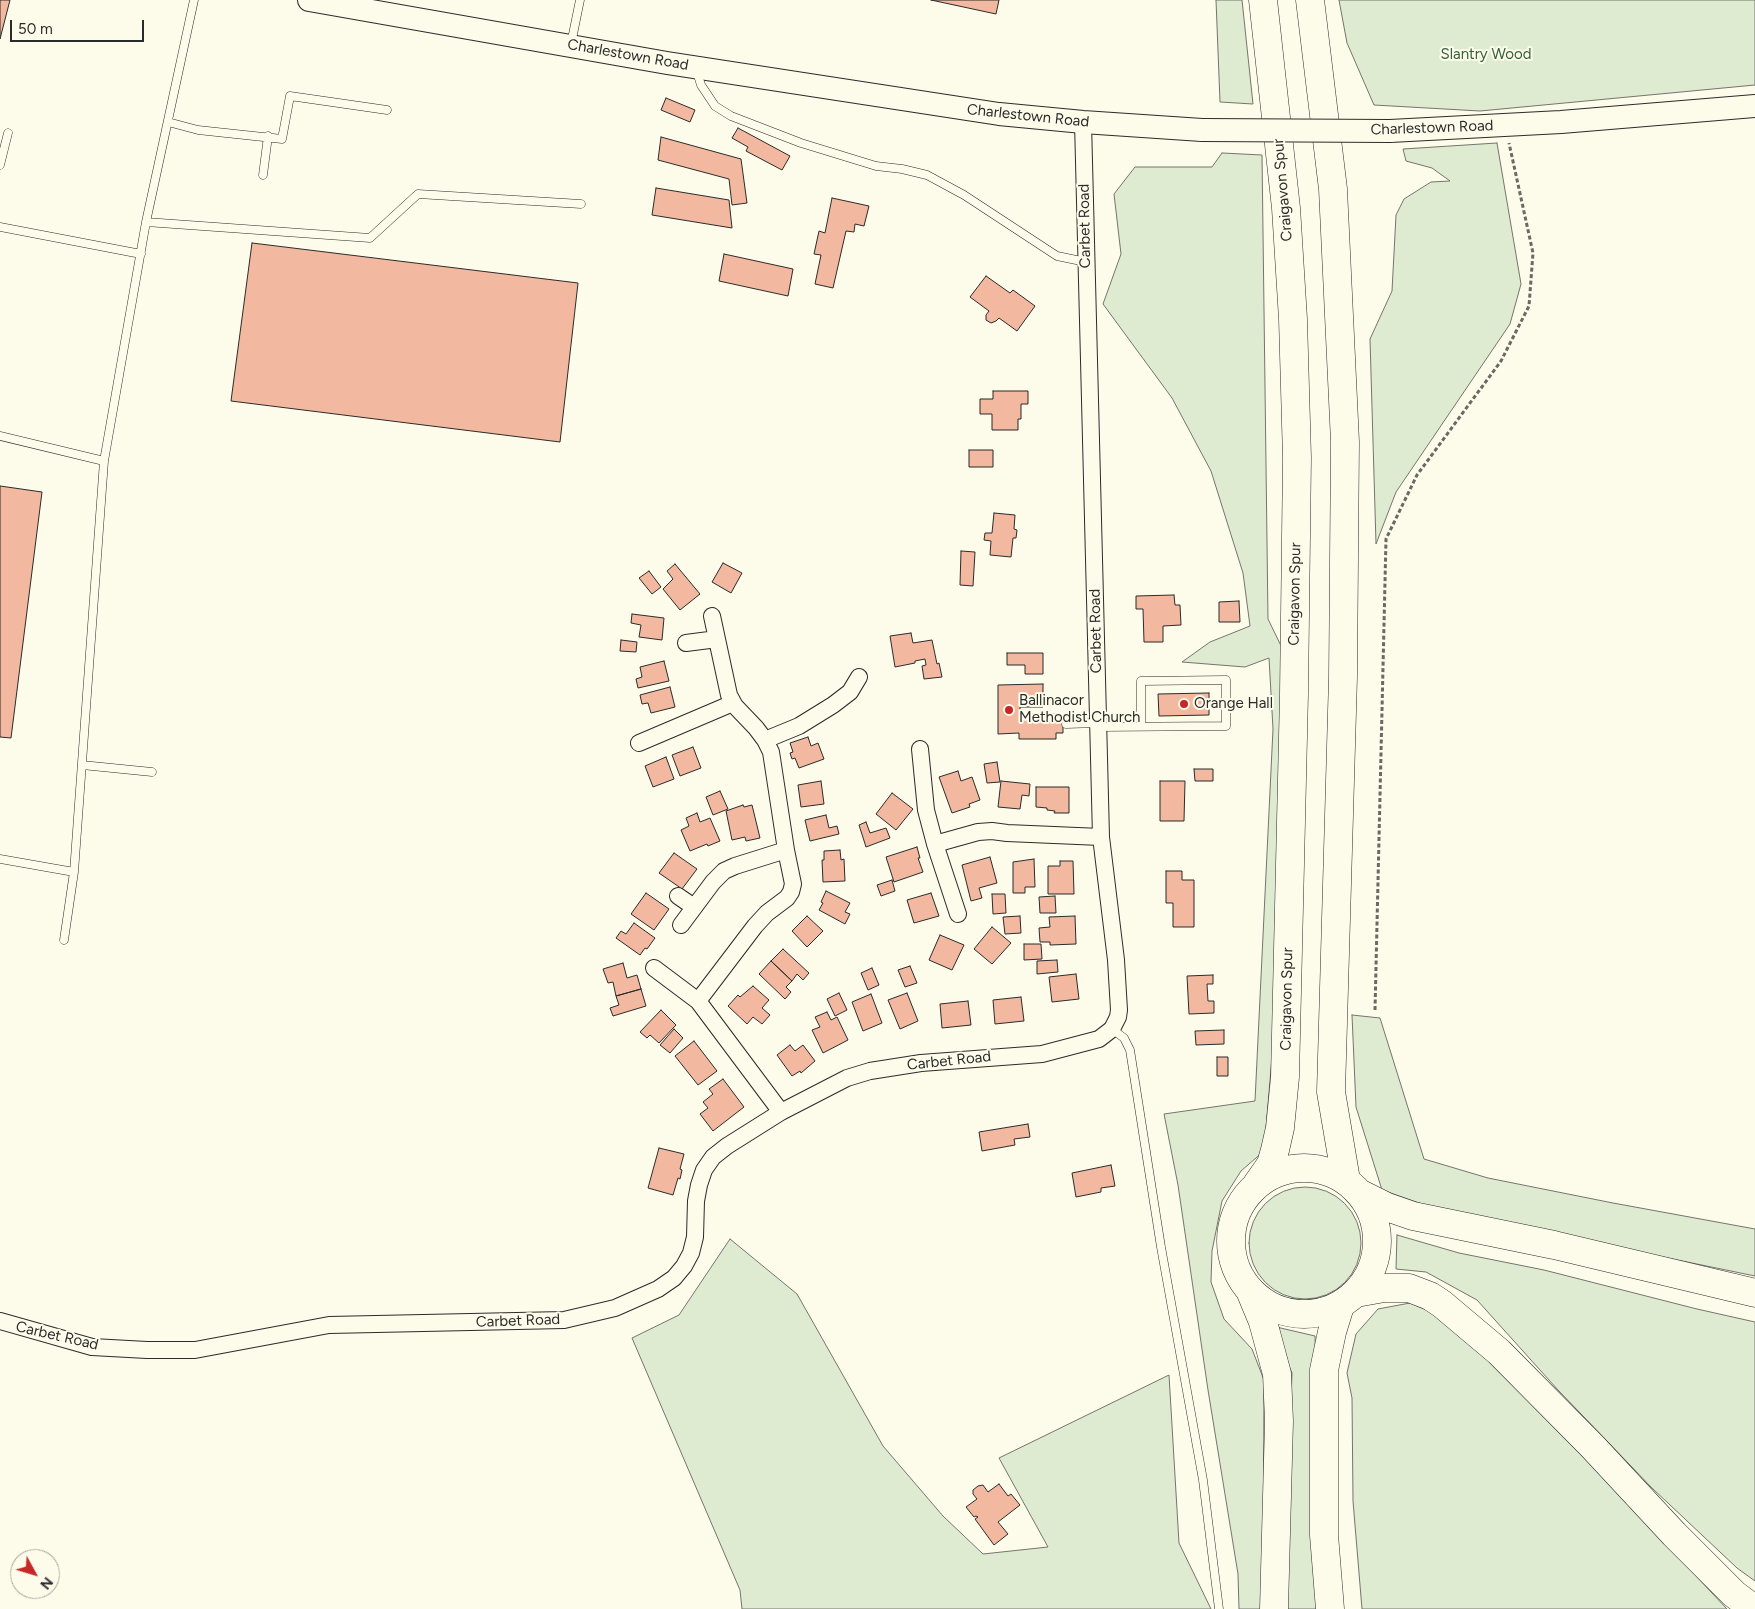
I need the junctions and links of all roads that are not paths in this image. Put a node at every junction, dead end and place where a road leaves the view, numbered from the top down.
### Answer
1 (194, 0) edge
2 (309, 0) edge
3 (580, 0) edge
4 (1263, 0) edge
5 (1310, 0) edge
6 (570, 46) junction
7 (696, 67) junction
8 (1755, 106) edge
9 (387, 110) dead end
10 (168, 122) junction
11 (1083, 122) junction
12 (8, 133) dead end
13 (268, 136) junction
14 (0, 165) edge
15 (263, 176) dead end
16 (581, 204) dead end
17 (146, 222) junction
18 (0, 227) edge
19 (141, 254) junction
20 (1086, 262) junction
21 (0, 436) edge
22 (104, 461) junction
23 (712, 616) dead end
24 (717, 638) junction
25 (686, 643) dead end
26 (859, 677) dead end
27 (733, 703) junction
28 (1066, 724) dead end
29 (1098, 725) junction
30 (1141, 726) junction
31 (765, 740) junction
32 (640, 743) dead end
33 (920, 749) dead end
34 (82, 765) junction
35 (152, 772) dead end
36 (1101, 837) junction
37 (935, 844) junction
38 (786, 850) junction
39 (0, 859) edge
40 (74, 872) junction
41 (678, 896) dead end
42 (694, 907) junction
43 (958, 914) dead end
44 (680, 925) dead end
45 (64, 940) dead end
46 (654, 968) dead end
47 (698, 1001) junction
48 (1112, 1029) junction
49 (781, 1112) junction
50 (1257, 1184) junction
51 (1354, 1188) junction
52 (1251, 1293) junction
53 (1755, 1293) edge
54 (1348, 1300) junction
55 (0, 1321) edge
56 (1219, 1609) edge
57 (1274, 1609) edge
58 (1330, 1609) edge
59 (1754, 1609) edge

1 - 10 lane
2 - 6 main road, Charlestown Road
3 - 6 lane
4 - 50 highway, Craigavon Spur
5 - 51 highway
6 - 7 main road, Charlestown Road
7 - 11 main road, Charlestown Road
7 - 20 lane
8 - 11 main road, Charlestown Road, bridge
9 - 13 lane
10 - 13 lane
10 - 17 lane
11 - 20 street, Carbet Road
12 - 14 lane
13 - 15 lane
16 - 17 lane
17 - 19 lane
18 - 19 lane
19 - 22 lane
20 - 29 street, Carbet Road
21 - 22 lane
22 - 34 lane
23 - 24 street
24 - 25 street
24 - 27 street
26 - 31 street
27 - 31 street
27 - 32 street
28 - 29 lane
29 - 30 lane
29 - 36 street, Carbet Road
30 - 30 lane
31 - 38 street
33 - 37 street
34 - 35 lane
34 - 40 lane
36 - 37 street
36 - 48 street, Carbet Road
37 - 43 street
38 - 42 street
38 - 47 street
39 - 40 lane
40 - 45 lane
41 - 42 street
42 - 44 street
46 - 47 street
47 - 49 street
48 - 49 street, Carbet Road
48 - 56 lane
49 - 55 street, Carbet Road
50 - 51 highway
50 - 52 highway
51 - 53 highway
51 - 54 highway
52 - 54 highway
52 - 57 highway
54 - 58 highway
54 - 59 highway

